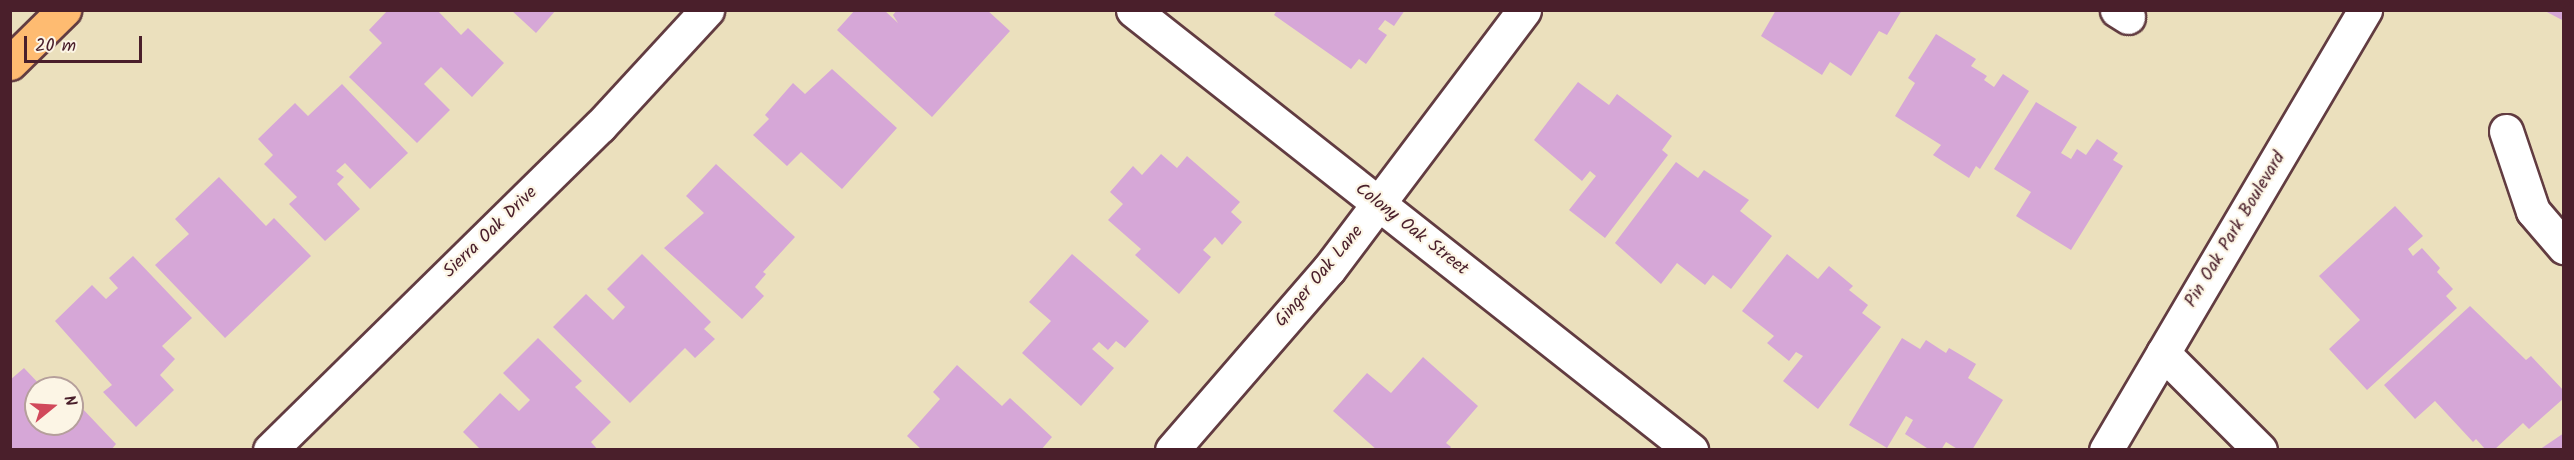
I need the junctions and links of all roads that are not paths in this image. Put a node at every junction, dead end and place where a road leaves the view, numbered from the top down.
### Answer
1 (64, 10) edge
2 (707, 10) edge
3 (1132, 10) edge
4 (1524, 10) edge
5 (2365, 10) edge
6 (10, 63) edge
7 (2506, 131) dead end
8 (1379, 205) junction
9 (2564, 247) edge
10 (2163, 353) junction
11 (270, 450) edge
12 (1172, 450) edge
13 (1691, 450) edge
14 (2106, 450) edge
15 (2260, 450) edge

1 - 6 main road
2 - 11 street, Sierra Oak Drive
3 - 8 street, Colony Oak Street
4 - 8 street, Ginger Oak Lane
5 - 10 street, Pin Oak Park Boulevard
7 - 9 street
8 - 12 street, Ginger Oak Lane
8 - 13 street, Colony Oak Street
10 - 14 street, Pin Oak Park Boulevard
10 - 15 street

